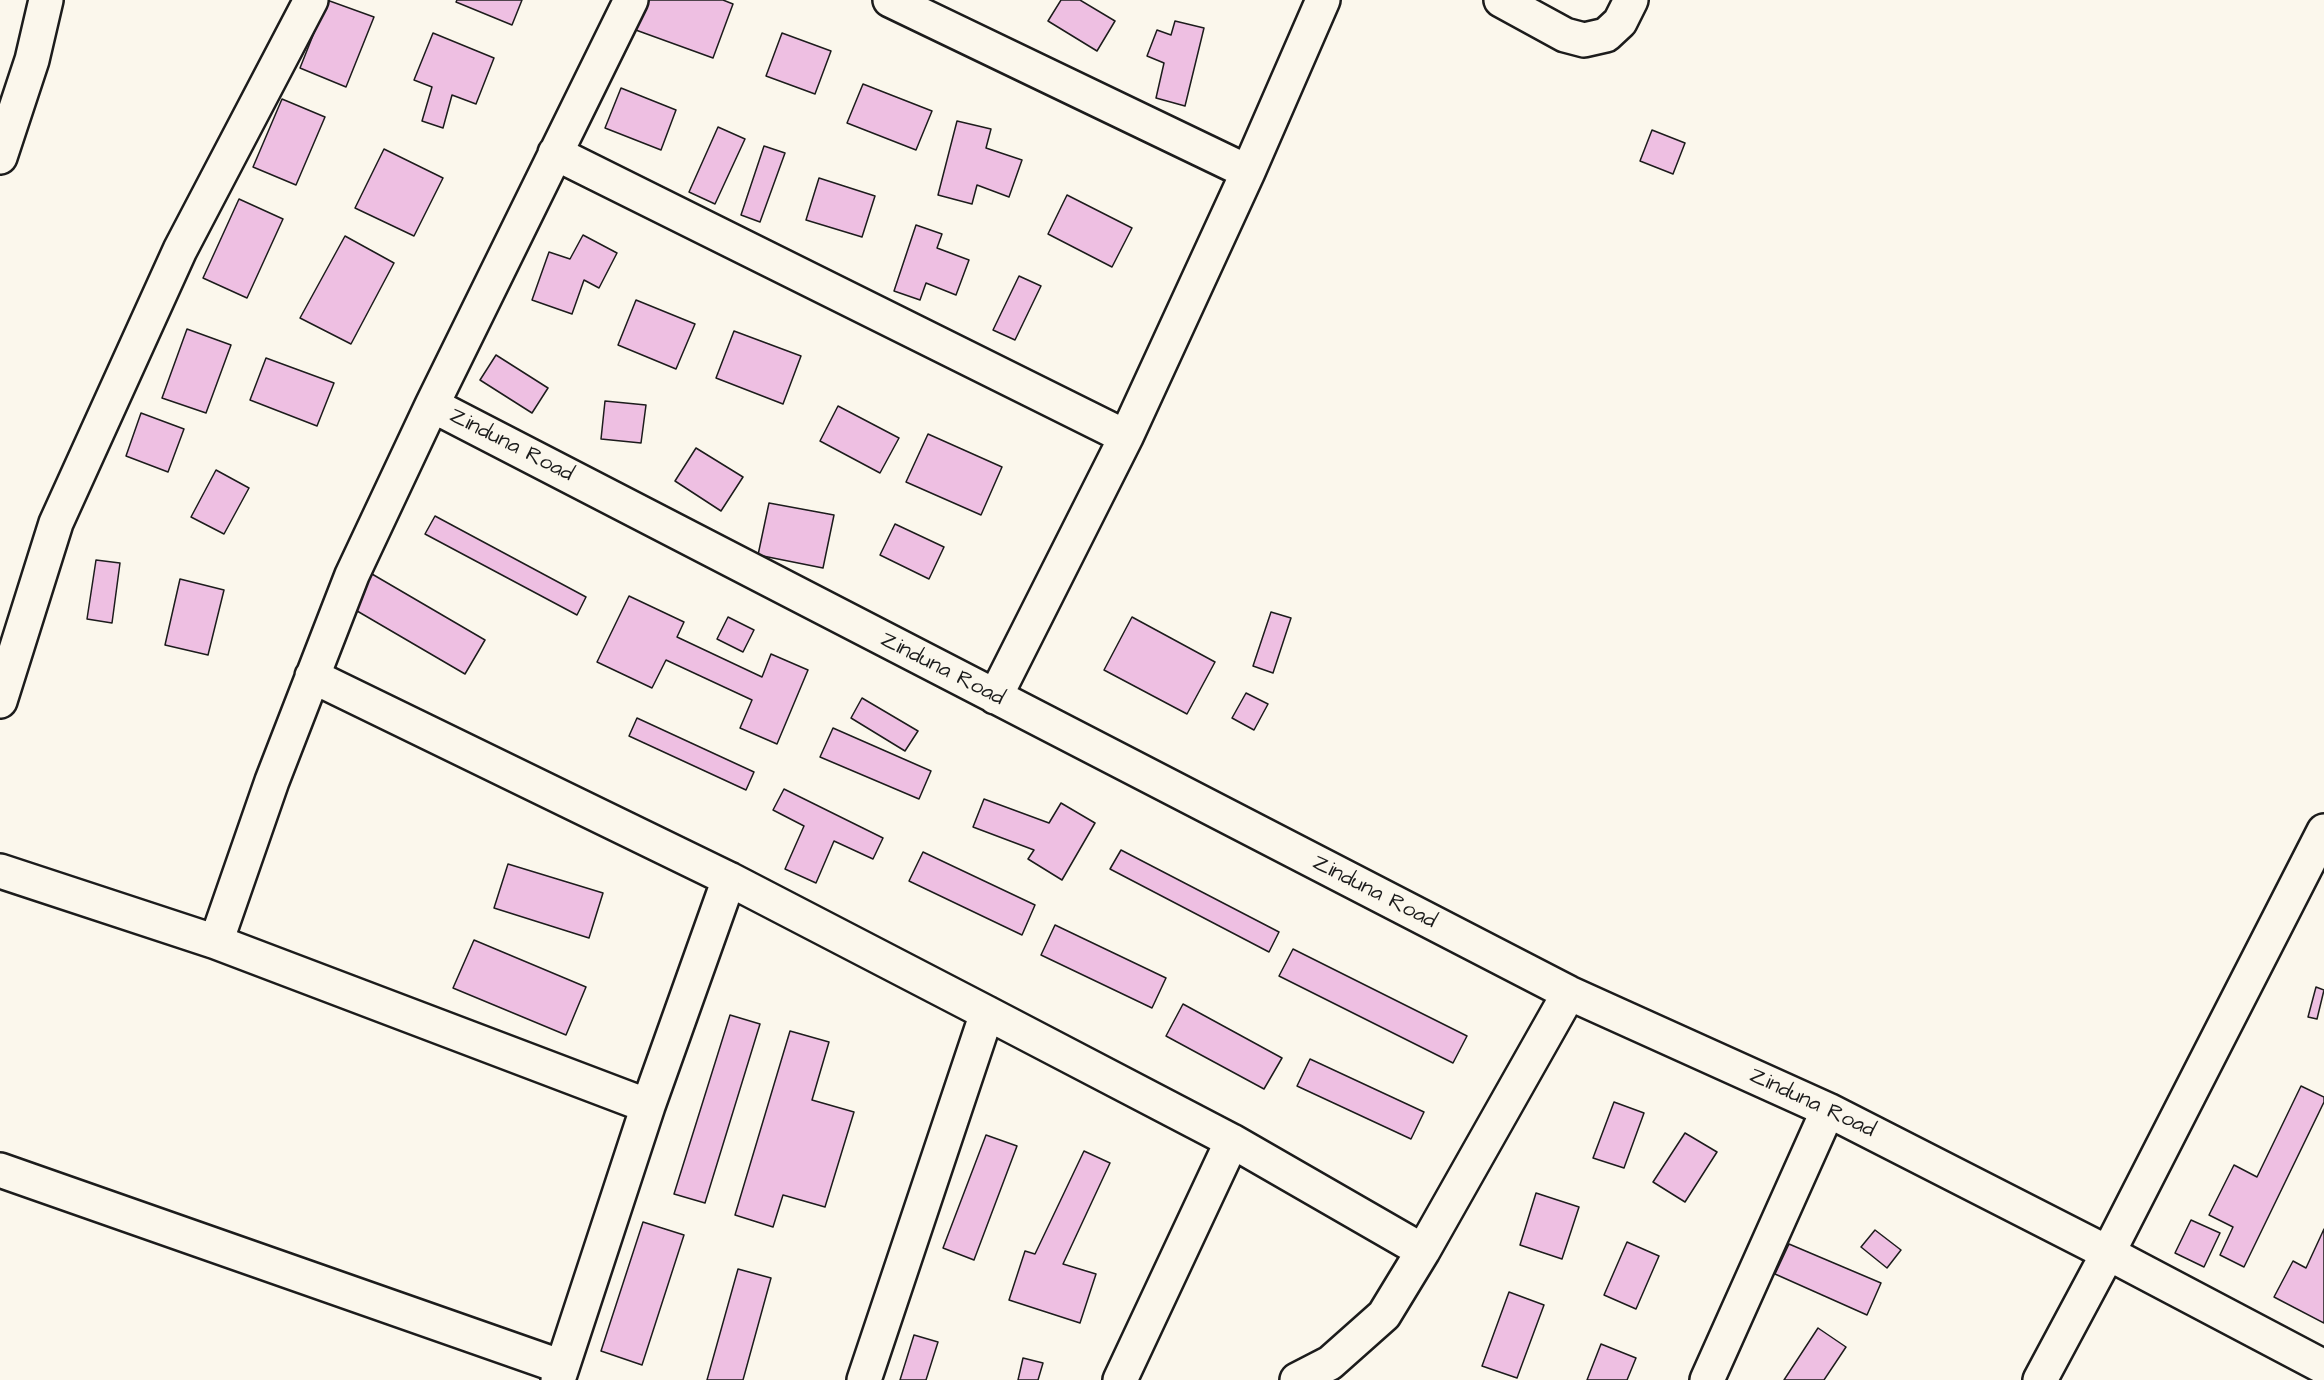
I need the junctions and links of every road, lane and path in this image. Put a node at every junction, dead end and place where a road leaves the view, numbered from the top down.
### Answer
1 (46, 0) edge
2 (311, 0) edge
3 (631, 0) edge
4 (890, 0) edge
5 (1323, 0) edge
6 (1501, 0) edge
7 (1631, 0) edge
8 (555, 153) junction
9 (0, 157) edge
10 (1248, 172) junction
11 (432, 405) junction
12 (1126, 437) junction
13 (312, 676) junction
14 (994, 697) junction
15 (0, 701) edge
16 (2324, 831) edge
17 (0, 872) edge
18 (729, 879) junction
19 (216, 942) junction
20 (1569, 993) junction
21 (987, 1013) junction
22 (648, 1106) junction
23 (1828, 1110) junction
24 (1232, 1142) junction
25 (0, 1170) edge
26 (1423, 1251) junction
27 (2108, 1253) junction
28 (2324, 1367) edge
29 (560, 1373) edge
30 (864, 1380) edge
31 (1120, 1380) edge
32 (1297, 1380) edge
33 (1707, 1380) edge
34 (2040, 1380) edge

1 - 9 street
2 - 15 street
3 - 8 street
4 - 10 street
5 - 10 street
6 - 7 street
8 - 11 street
8 - 12 street
10 - 12 street
11 - 13 street
11 - 14 street, Zinduna Road
12 - 14 street
13 - 18 street
13 - 19 street
14 - 20 street, Zinduna Road
16 - 27 street
17 - 19 street
18 - 21 street
18 - 22 street
19 - 22 street
20 - 23 street, Zinduna Road
20 - 26 street
21 - 24 street
21 - 30 street
22 - 29 street
23 - 27 street, Zinduna Road
23 - 33 street
24 - 26 street
24 - 31 street
25 - 29 street
26 - 32 street
27 - 28 street, Zinduna Road
27 - 34 street

